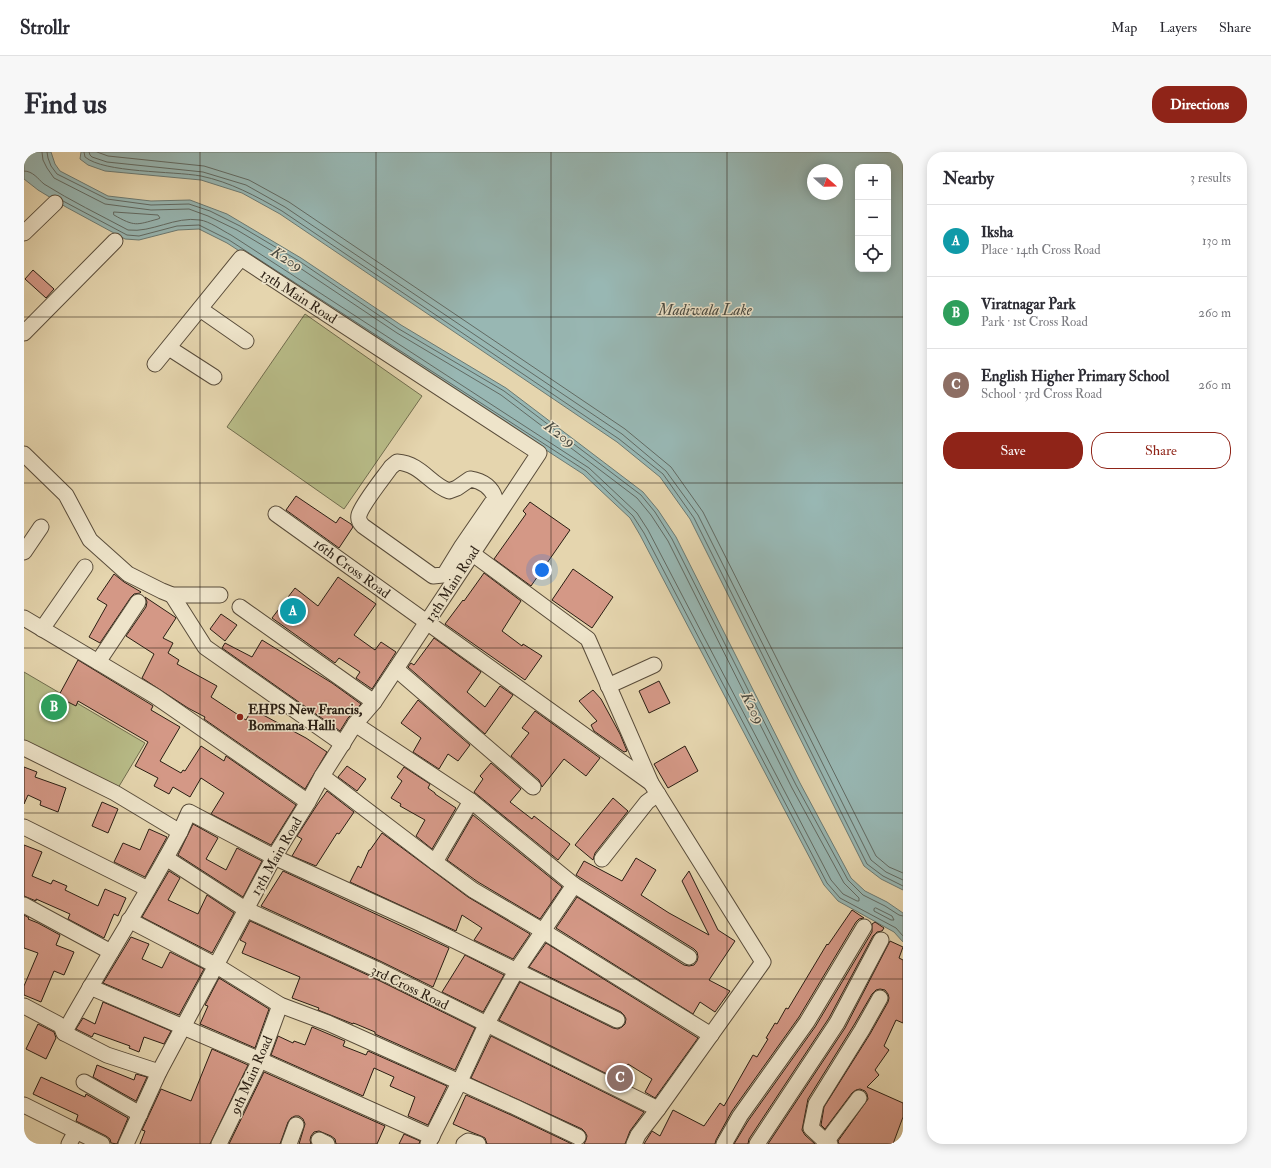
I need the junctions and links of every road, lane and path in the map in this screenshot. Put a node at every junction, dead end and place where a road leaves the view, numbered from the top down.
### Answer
1 (54, 203) dead end
2 (24, 233) edge
3 (114, 241) dead end
4 (200, 309) junction
5 (24, 333) edge
6 (246, 341) dead end
7 (168, 348) junction
8 (155, 364) dead end
9 (214, 377) dead end
10 (24, 454) edge
11 (276, 514) dead end
12 (41, 527) dead end
13 (468, 549) junction
14 (24, 552) edge
15 (85, 567) dead end
16 (172, 595) junction
17 (220, 595) dead end
18 (138, 602) dead end
19 (240, 607) dead end
20 (25, 620) edge
21 (427, 622) junction
22 (42, 629) junction
23 (98, 662) junction
24 (654, 664) dead end
25 (396, 669) junction
26 (608, 686) junction
27 (374, 702) junction
28 (355, 724) junction
29 (343, 744) junction
30 (26, 752) edge
31 (322, 776) junction
32 (533, 787) dead end
33 (654, 788) junction
34 (471, 800) junction
35 (308, 802) junction
36 (24, 827) edge
37 (180, 832) junction
38 (274, 857) junction
39 (166, 858) junction
40 (602, 858) dead end
41 (435, 862) junction
42 (574, 885) junction
43 (148, 889) junction
44 (24, 905) edge
45 (245, 909) junction
46 (129, 920) junction
47 (864, 927) dead end
48 (543, 931) junction
49 (881, 940) dead end
50 (112, 952) junction
51 (689, 957) dead end
52 (217, 966) junction
53 (516, 971) junction
54 (90, 987) junction
55 (880, 998) dead end
56 (280, 1005) junction
57 (24, 1006) edge
58 (617, 1020) dead end
59 (486, 1025) junction
60 (184, 1027) junction
61 (64, 1033) junction
62 (711, 1035) junction
63 (260, 1060) junction
64 (159, 1072) junction
65 (84, 1082) dead end
66 (459, 1082) junction
67 (859, 1098) dead end
68 (24, 1105) edge
69 (658, 1109) junction
70 (140, 1114) junction
71 (296, 1124) dead end
72 (76, 1131) junction
73 (578, 1137) dead end
74 (430, 1140) edge
75 (829, 1143) edge
76 (69, 1144) edge
77 (102, 1144) edge
78 (126, 1144) edge
79 (219, 1144) edge
80 (289, 1144) edge
81 (464, 1144) edge
82 (478, 1144) edge
83 (634, 1144) edge
84 (724, 1144) edge
85 (757, 1144) edge

1 - 2 street
3 - 5 street
4 - 6 street
4 - 7 street, 13th Main Road
4 - 13 street, 13th Main Road
7 - 8 street, 13th Main Road
7 - 9 street
10 - 16 street
11 - 21 street, 16th Cross Road
12 - 14 street
13 - 13 street
13 - 21 street, 13th Main Road
13 - 26 street
15 - 22 street
16 - 17 street
16 - 29 street
18 - 23 street
19 - 27 street
20 - 22 street
21 - 25 street, 13th Main Road
21 - 33 street, 16th Cross Road
22 - 23 street
23 - 35 street
24 - 26 street
25 - 27 street, 13th Main Road
25 - 32 street
26 - 33 street
27 - 28 street, 13th Main Road
28 - 29 street, 13th Main Road
28 - 34 street
29 - 31 street, 13th Main Road
30 - 37 street
31 - 35 street, 13th Main Road
31 - 41 street
33 - 40 street
33 - 62 street
34 - 41 street
34 - 42 street
35 - 38 street, 13th Main Road
36 - 43 street
37 - 38 street
37 - 39 street
38 - 45 street, 13th Main Road
38 - 53 street
39 - 43 street
39 - 45 street, 3rd Cross Road
41 - 48 street
42 - 48 street
42 - 51 street
43 - 46 street
44 - 50 street
45 - 52 street, 13th Main Road
45 - 59 street, 3rd Cross Road
46 - 50 street
46 - 52 street
47 - 84 street
48 - 53 street
48 - 62 street
49 - 85 street
50 - 54 street
52 - 56 street
52 - 60 street, 13th Main Road
53 - 58 street
53 - 59 street
54 - 60 street
54 - 61 street
55 - 75 street
56 - 63 street, 9th Main Road
56 - 66 street
57 - 61 street
59 - 66 street
59 - 69 street, 3rd Cross Road
60 - 63 street
60 - 64 street, 13th Main Road
61 - 64 street
62 - 69 street
63 - 74 street
63 - 79 street, 9th Main Road
64 - 70 street, 13th Main Road
65 - 70 street
66 - 73 street
66 - 74 street
67 - 75 street
68 - 72 street
69 - 83 street
70 - 78 street, 13th Main Road
71 - 80 street
72 - 76 street
72 - 77 street
81 - 82 street

